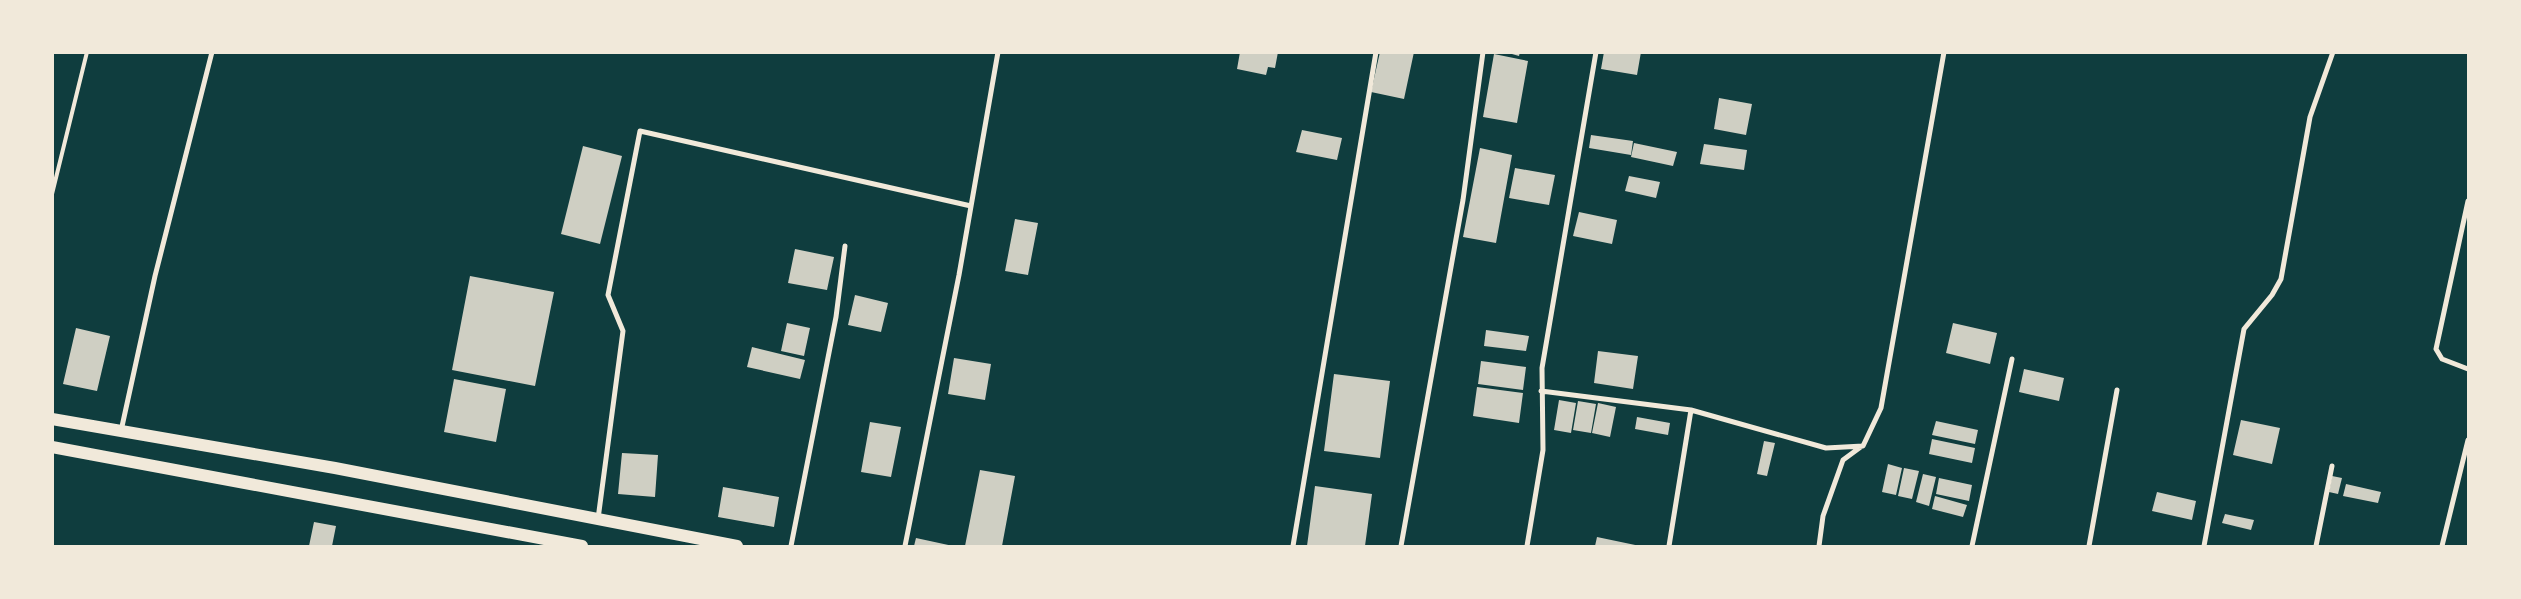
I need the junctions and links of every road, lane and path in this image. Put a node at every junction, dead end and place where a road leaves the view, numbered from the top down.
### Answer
1 (87, 52) edge
2 (212, 52) edge
3 (998, 52) edge
4 (1376, 52) edge
5 (1483, 52) edge
6 (1596, 52) edge
7 (1944, 52) edge
8 (2333, 52) edge
9 (52, 194) edge
10 (2468, 201) edge
11 (972, 206) junction
12 (845, 246) dead end
13 (2012, 359) dead end
14 (2468, 369) edge
15 (2118, 390) dead end
16 (1541, 391) junction
17 (1691, 410) junction
18 (52, 419) edge
19 (121, 431) junction
20 (2468, 440) edge
21 (1863, 446) junction
22 (52, 447) edge
23 (2332, 466) dead end
24 (598, 519) junction
25 (582, 546) edge
26 (737, 546) edge
27 (791, 546) edge
28 (905, 546) edge
29 (1293, 546) edge
30 (1401, 546) edge
31 (1527, 546) edge
32 (1669, 546) edge
33 (1819, 546) edge
34 (1972, 546) edge
35 (2089, 546) edge
36 (2204, 546) edge
37 (2316, 546) edge
38 (2442, 546) edge

1 - 9 lane
2 - 19 street
3 - 11 street
4 - 29 street
5 - 30 street
6 - 16 street
7 - 21 street
8 - 36 street
10 - 14 street
11 - 24 street
11 - 28 street
12 - 27 street
13 - 34 street
15 - 35 street
16 - 17 street
16 - 31 street
17 - 21 street
17 - 32 street
18 - 19 main road
19 - 24 main road
20 - 38 street
21 - 33 street
22 - 25 main road
23 - 37 street
24 - 26 main road

